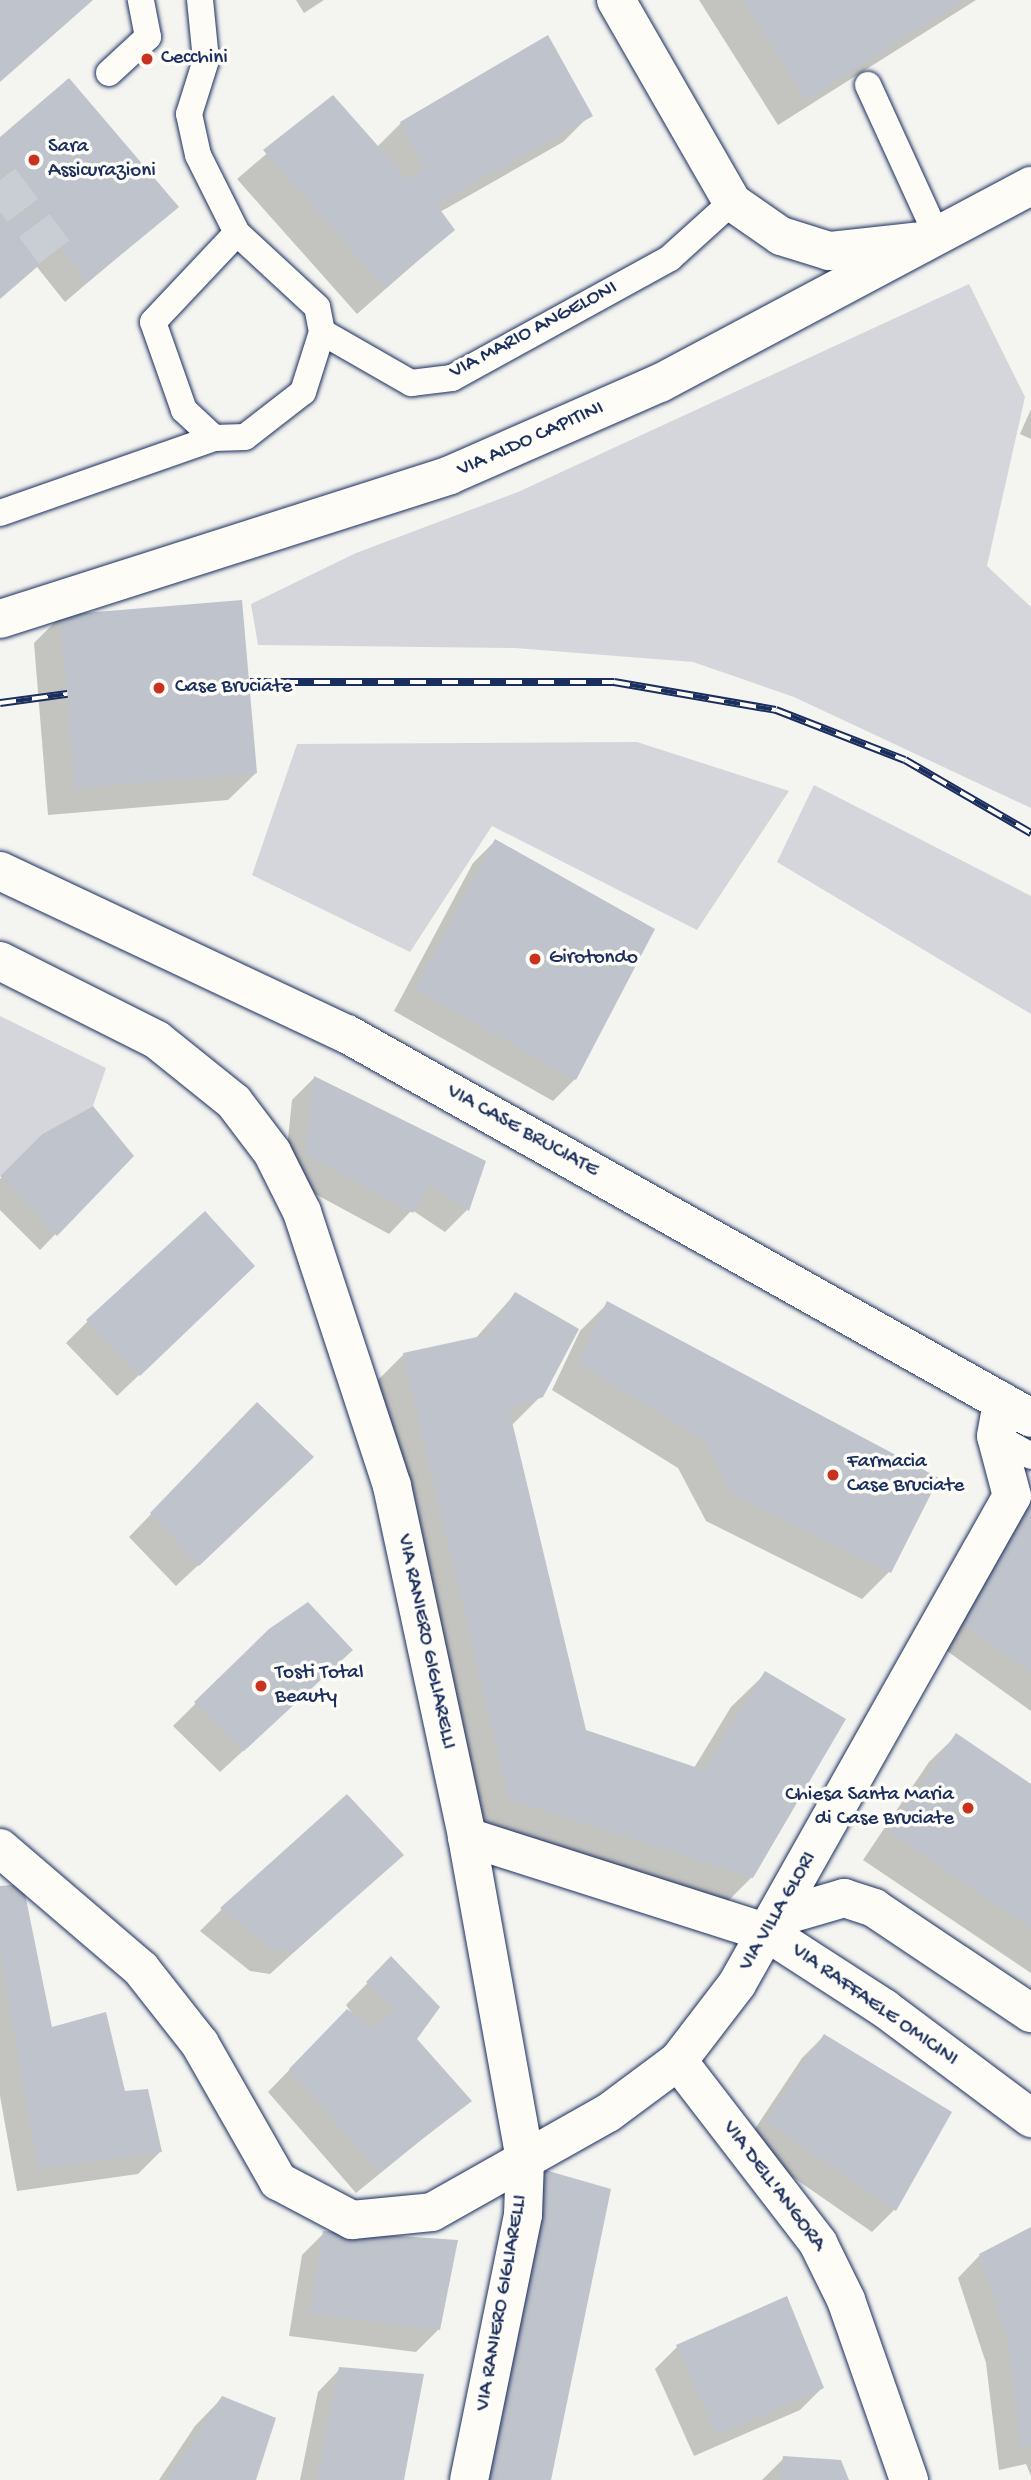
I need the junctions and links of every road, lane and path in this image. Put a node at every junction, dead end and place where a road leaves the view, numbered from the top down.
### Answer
1 (141, 0) edge
2 (200, 0) edge
3 (616, 0) edge
4 (108, 74) dead end
5 (868, 85) dead end
6 (1031, 186) edge
7 (732, 202) junction
8 (237, 233) junction
9 (938, 238) junction
10 (323, 332) junction
11 (214, 438) junction
12 (0, 513) edge
13 (0, 619) edge
14 (0, 871) edge
15 (0, 961) edge
16 (1010, 1419) edge
17 (1031, 1456) edge
18 (467, 1837) junction
19 (0, 1848) edge
20 (773, 1925) junction
21 (1031, 2013) edge
22 (678, 2061) junction
23 (1031, 2118) edge
24 (525, 2160) junction
25 (469, 2480) edge
26 (909, 2480) edge

1 - 4 lane
2 - 8 lane
3 - 7 street
5 - 9 lane
6 - 9 street, VIA ALDO CAPITINI
7 - 9 street
7 - 10 lane, VIA MARIO ANGELONI
8 - 10 lane
8 - 11 lane
9 - 13 street, VIA ALDO CAPITINI
10 - 11 lane
11 - 12 lane
14 - 16 street, VIA CASE BRUCIATE
15 - 18 street, VIA RANIERO GIGLIARELLI
16 - 17 lane
16 - 20 street, VIA VILLA GLORI
18 - 20 street, VIA RAFFAELE OMICINI
18 - 24 street, VIA RANIERO GIGLIARELLI
19 - 24 street, VIA VILLA GLORI
20 - 21 street
20 - 22 street, VIA VILLA GLORI
20 - 23 street, VIA RAFFAELE OMICINI
22 - 24 street, VIA VILLA GLORI
22 - 26 street, VIA DELL'ANGORA
24 - 25 street, VIA RANIERO GIGLIARELLI

